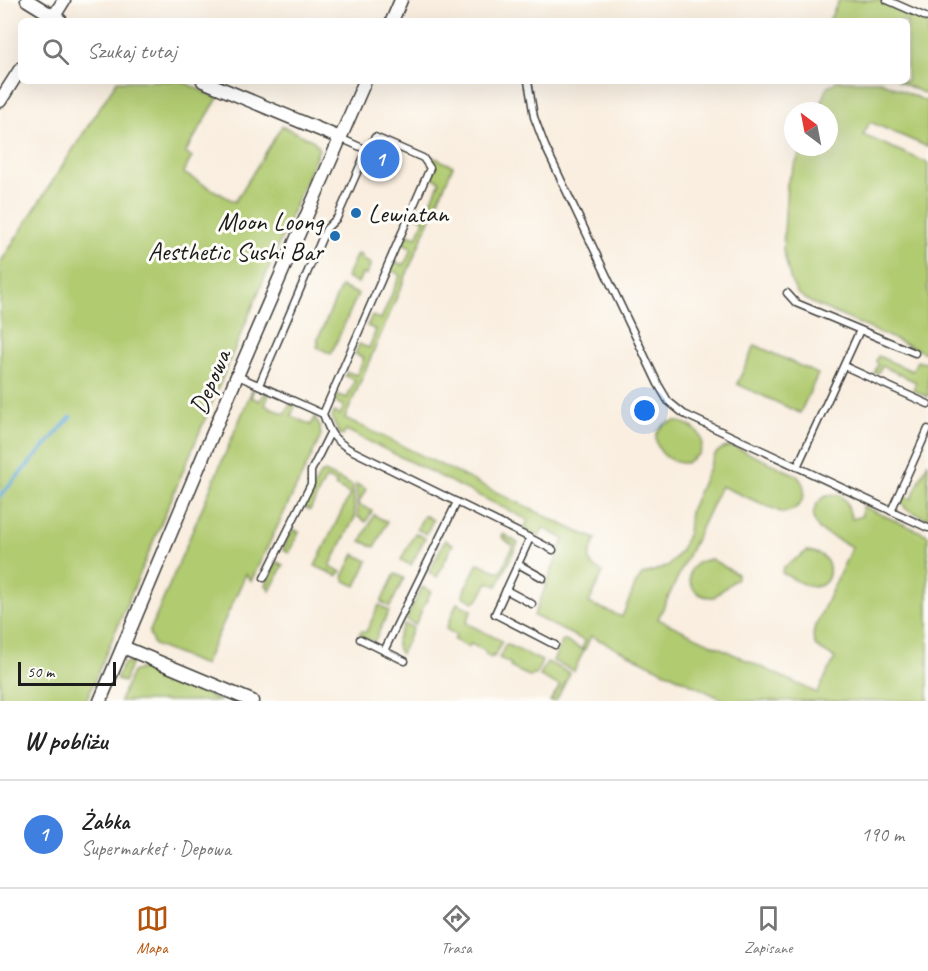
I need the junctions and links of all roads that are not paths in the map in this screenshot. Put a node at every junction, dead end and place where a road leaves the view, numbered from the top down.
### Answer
1 (27, 0) edge
2 (64, 0) edge
3 (401, 0) edge
4 (887, 0) edge
5 (52, 18) edge
6 (56, 18) edge
7 (393, 18) edge
8 (928, 18) edge
9 (18, 73) edge
10 (210, 84) edge
11 (364, 84) edge
12 (528, 84) edge
13 (0, 101) edge
14 (340, 138) junction
15 (367, 150) junction
16 (787, 293) dead end
17 (860, 330) junction
18 (915, 353) dead end
19 (844, 366) junction
20 (237, 376) junction
21 (259, 385) junction
22 (928, 404) edge
23 (323, 414) junction
24 (928, 429) edge
25 (330, 433) junction
26 (797, 467) junction
27 (457, 502) junction
28 (891, 511) junction
29 (928, 528) edge
30 (530, 538) junction
31 (553, 550) dead end
32 (518, 564) junction
33 (264, 578) dead end
34 (543, 578) dead end
35 (506, 590) junction
36 (532, 604) dead end
37 (360, 639) dead end
38 (555, 645) dead end
39 (123, 647) junction
40 (384, 651) junction
41 (405, 661) dead end
42 (100, 701) edge
43 (252, 701) edge

1 - 5 street
2 - 6 street
3 - 7 street
4 - 8 lane
9 - 13 street
10 - 14 street
11 - 14 street, Depowa
12 - 26 lane
14 - 15 lane
14 - 20 street, Depowa
15 - 21 lane
15 - 23 lane
16 - 17 lane
17 - 18 lane
17 - 19 lane
19 - 22 lane
19 - 26 lane
20 - 21 lane
20 - 39 street, Depowa
21 - 23 lane
23 - 25 lane
24 - 28 lane
25 - 27 lane
25 - 33 lane
26 - 28 lane
27 - 30 lane
27 - 40 lane
28 - 29 lane
30 - 31 lane
30 - 32 lane
32 - 34 lane
32 - 35 lane
35 - 36 lane
35 - 38 lane
37 - 40 lane
39 - 42 street, Depowa
39 - 43 street
40 - 41 lane

